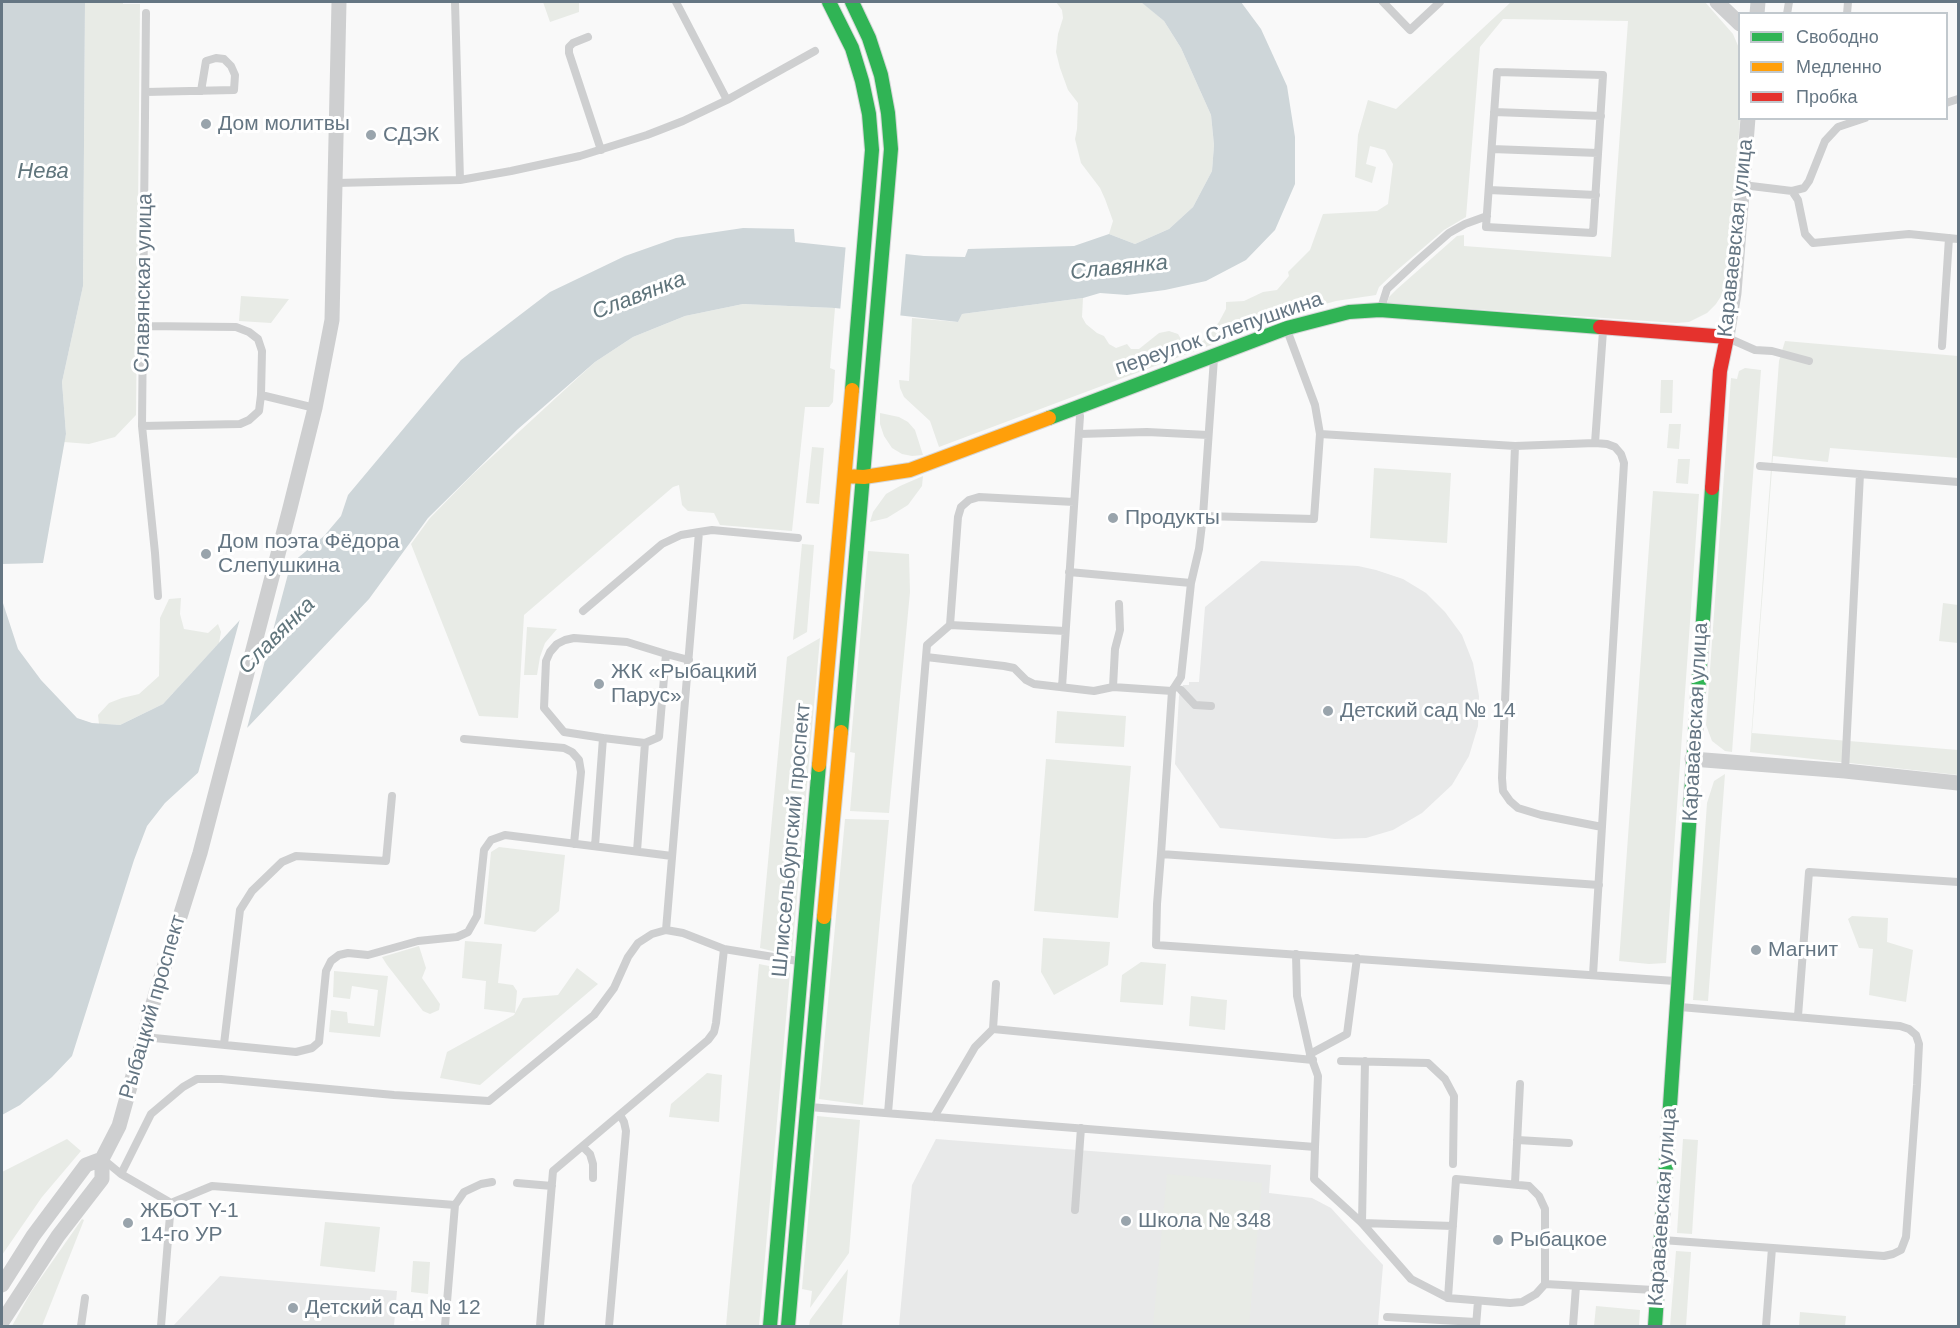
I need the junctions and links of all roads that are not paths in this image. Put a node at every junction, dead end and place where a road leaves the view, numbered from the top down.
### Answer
1 (339, 2) edge
2 (455, 2) edge
3 (676, 2) edge
4 (829, 2) edge
5 (852, 2) edge
6 (1383, 2) edge
7 (1440, 2) edge
8 (1717, 2) edge
9 (146, 13) dead end
10 (1738, 22) edge
11 (588, 37) dead end
12 (815, 51) dead end
13 (201, 91) junction
14 (146, 92) junction
15 (1957, 99) edge
16 (727, 100) junction
17 (1959, 109) edge
18 (1494, 112) junction
19 (1601, 116) junction
20 (1748, 120) edge
21 (1854, 120) edge
22 (1838, 123) edge
23 (1492, 149) junction
24 (601, 150) junction
25 (1598, 153) junction
26 (460, 180) junction
27 (336, 183) junction
28 (1743, 185) junction
29 (1489, 190) junction
30 (1792, 191) junction
31 (1596, 195) junction
32 (1487, 216) junction
33 (1949, 238) junction
34 (1959, 238) edge
35 (1380, 310) junction
36 (143, 326) junction
37 (1287, 328) junction
38 (1603, 328) junction
39 (1727, 337) junction
40 (1942, 346) dead end
41 (1215, 355) junction
42 (1809, 362) dead end
43 (261, 395) junction
44 (315, 408) junction
45 (1078, 408) junction
46 (142, 426) junction
47 (1079, 434) junction
48 (1320, 434) junction
49 (1208, 435) junction
50 (1595, 443) junction
51 (1515, 446) junction
52 (1760, 466) dead end
53 (1860, 474) junction
54 (845, 476) junction
55 (864, 477) junction
56 (1959, 482) edge
57 (1074, 502) junction
58 (1203, 516) junction
59 (699, 532) junction
60 (798, 538) dead end
61 (1069, 572) junction
62 (1191, 583) junction
63 (158, 596) dead end
64 (1119, 604) dead end
65 (583, 611) dead end
66 (950, 625) junction
67 (1065, 631) junction
68 (666, 654) junction
69 (926, 657) junction
70 (689, 660) junction
71 (1062, 687) junction
72 (1113, 687) junction
73 (1181, 690) dead end
74 (1172, 691) junction
75 (1211, 706) dead end
76 (603, 738) junction
77 (464, 739) dead end
78 (645, 743) junction
79 (1692, 759) junction
80 (1845, 771) junction
81 (1959, 783) edge
82 (393, 796) dead end
83 (1602, 827) junction
84 (574, 844) junction
85 (595, 846) junction
86 (637, 851) junction
87 (1161, 854) junction
88 (672, 856) junction
89 (1959, 882) edge
90 (1599, 885) junction
91 (666, 930) junction
92 (724, 949) junction
93 (1296, 954) junction
94 (1356, 958) junction
95 (802, 962) junction
96 (820, 964) junction
97 (1593, 975) junction
98 (1680, 981) junction
99 (996, 984) dead end
100 (1678, 1006) junction
101 (1798, 1016) junction
102 (993, 1029) junction
103 (144, 1037) junction
104 (224, 1044) junction
105 (1312, 1057) junction
106 (1365, 1060) junction
107 (1341, 1061) dead end
108 (1520, 1084) dead end
109 (789, 1105) junction
110 (807, 1107) junction
111 (888, 1113) junction
112 (620, 1116) junction
113 (934, 1117) junction
114 (1081, 1128) junction
115 (1517, 1140) junction
116 (1569, 1143) dead end
117 (583, 1147) junction
118 (1315, 1147) junction
119 (102, 1160) junction
120 (1453, 1164) dead end
121 (121, 1174) junction
122 (592, 1178) dead end
123 (492, 1182) dead end
124 (517, 1183) dead end
125 (1515, 1183) junction
126 (552, 1186) junction
127 (171, 1203) junction
128 (455, 1205) junction
129 (1074, 1210) dead end
130 (1362, 1223) junction
131 (1453, 1226) junction
132 (1661, 1240) junction
133 (1772, 1248) junction
134 (1545, 1284) junction
135 (2, 1285) edge
136 (1576, 1286) junction
137 (1658, 1290) junction
138 (85, 1298) dead end
139 (1448, 1298) junction
140 (1478, 1301) junction
141 (1387, 1317) dead end
142 (2, 1322) edge
143 (1476, 1324) edge
144 (81, 1326) edge
145 (161, 1326) edge
146 (445, 1326) edge
147 (540, 1326) edge
148 (609, 1326) edge
149 (770, 1326) edge
150 (788, 1326) edge
151 (1573, 1326) edge
152 (1655, 1326) edge
153 (1766, 1326) edge

1 - 27 street
2 - 26 lane
3 - 16 lane
4 - 54 main road, Шлиссельбургский проспект
5 - 55 main road, Шлиссельбургский проспект
6 - 7 lane
8 - 10 street
9 - 14 lane, Славянская улица
11 - 24 lane
12 - 16 lane
13 - 13 lane
13 - 14 lane
14 - 36 lane, Славянская улица
15 - 17 lane
16 - 24 lane
18 - 19 lane
18 - 19 lane
18 - 23 lane
19 - 25 lane
20 - 28 street, Караваевская улица
21 - 22 lane
22 - 30 lane
23 - 25 lane
23 - 29 lane
24 - 26 lane
25 - 31 lane
26 - 27 lane
27 - 44 street
28 - 30 lane
28 - 39 street, Караваевская улица
29 - 31 lane
29 - 32 lane
30 - 33 lane
31 - 32 lane
32 - 35 lane
33 - 34 lane
33 - 40 lane
35 - 37 main road, переулок Слепушкина
35 - 38 main road, переулок Слепушкина
36 - 43 lane
36 - 46 lane, Славянская улица
37 - 41 main road, переулок Слепушкина
37 - 48 lane
38 - 39 main road, переулок Слепушкина
38 - 50 lane
39 - 42 lane
39 - 79 main road, Караваевская улица
41 - 45 main road, переулок Слепушкина
41 - 49 lane
43 - 44 lane
43 - 46 lane
44 - 103 street, Рыбацкий проспект
45 - 47 lane
45 - 55 main road, переулок Слепушкина
46 - 63 lane, Славянская улица
47 - 49 lane
47 - 57 lane
48 - 51 lane
48 - 58 lane
49 - 58 lane
50 - 51 lane
50 - 83 lane
51 - 83 lane
52 - 53 lane
53 - 56 lane
53 - 80 lane
54 - 55 main road, переулок Слепушкина
54 - 95 main road, Шлиссельбургский проспект
55 - 96 main road, Шлиссельбургский проспект
57 - 61 lane
57 - 66 lane
58 - 62 lane
59 - 60 lane
59 - 65 lane
59 - 70 lane
61 - 62 lane
61 - 67 lane
62 - 74 lane
64 - 72 lane
66 - 67 lane
66 - 69 lane
67 - 71 lane
68 - 70 lane
68 - 76 lane
68 - 78 lane
69 - 71 lane
69 - 111 lane
70 - 88 lane
71 - 72 lane
72 - 74 lane
73 - 75 lane
74 - 87 lane
76 - 78 lane
76 - 85 lane
77 - 84 lane
78 - 86 lane
79 - 80 street
79 - 98 main road, Караваевская улица
80 - 81 street
82 - 104 lane
83 - 90 lane
84 - 85 lane
84 - 104 lane
85 - 86 lane
86 - 88 lane
87 - 90 lane
87 - 93 lane
88 - 91 lane
89 - 101 lane
90 - 97 lane
91 - 92 lane
91 - 121 lane
92 - 95 lane
92 - 112 lane
93 - 94 lane
93 - 105 lane
94 - 97 lane
94 - 105 lane
95 - 96 lane
95 - 109 main road, Шлиссельбургский проспект
96 - 110 main road, Шлиссельбургский проспект
97 - 98 lane
98 - 100 main road, Караваевская улица
99 - 102 lane
100 - 101 lane
100 - 132 main road, Караваевская улица
101 - 133 lane
102 - 105 lane
102 - 113 lane
103 - 104 lane
103 - 119 street, Рыбацкий проспект
105 - 118 lane
106 - 107 lane
106 - 120 lane
106 - 130 lane
108 - 115 lane
109 - 110 lane
109 - 149 main road, Шлиссельбургский проспект
110 - 111 lane
110 - 150 main road, Шлиссельбургский проспект
111 - 113 lane
112 - 117 lane
112 - 148 lane
113 - 114 lane
114 - 118 lane
114 - 129 lane
115 - 116 lane
115 - 125 lane
117 - 122 lane
117 - 126 lane
118 - 130 lane
119 - 121 lane
119 - 135 street
119 - 142 street, Рыбацкий проспект
121 - 127 lane
123 - 128 lane
124 - 126 lane
125 - 131 lane
125 - 134 lane
126 - 147 lane
127 - 128 lane
127 - 145 lane
128 - 146 lane
130 - 131 lane
130 - 139 lane
131 - 139 lane
132 - 133 lane
132 - 137 main road, Караваевская улица
133 - 153 lane
134 - 136 lane
134 - 140 lane
136 - 137 lane
136 - 151 lane
137 - 152 main road, Караваевская улица
138 - 144 lane
139 - 140 lane
140 - 143 lane
141 - 143 lane

